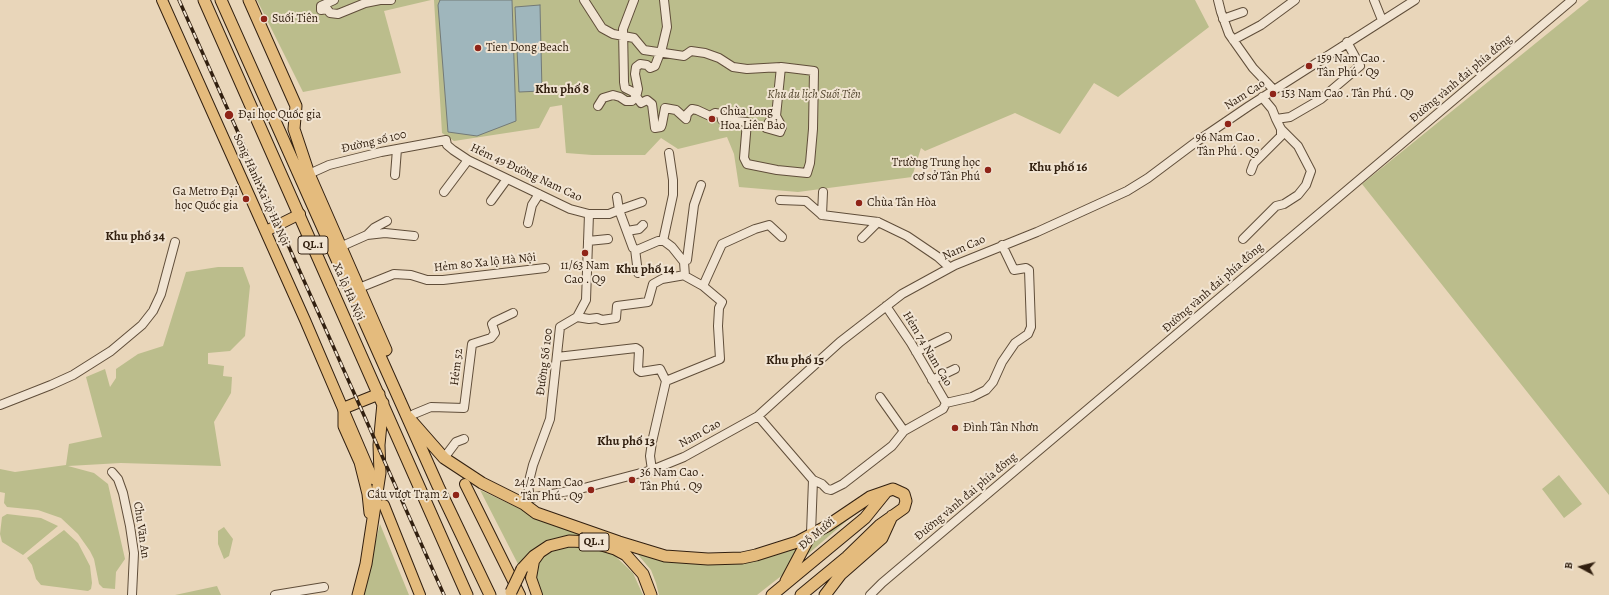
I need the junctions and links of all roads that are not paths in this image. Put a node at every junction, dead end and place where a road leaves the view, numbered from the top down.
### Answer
1 (162, 0) edge
2 (204, 0) edge
3 (221, 0) edge
4 (249, 0) edge
5 (334, 0) edge
6 (381, 0) edge
7 (391, 0) edge
8 (584, 0) edge
9 (634, 0) edge
10 (664, 0) edge
11 (1218, 0) edge
12 (1295, 0) edge
13 (1374, 0) edge
14 (1415, 0) edge
15 (1572, 0) edge
16 (1243, 12) dead end
17 (1223, 19) junction
18 (1382, 20) junction
19 (624, 36) junction
20 (1234, 40) junction
21 (1347, 42) junction
22 (660, 52) junction
23 (781, 67) junction
24 (1274, 90) junction
25 (636, 97) junction
26 (293, 98) junction
27 (1262, 98) junction
28 (598, 106) dead end
29 (776, 116) dead end
30 (1276, 119) junction
31 (1281, 129) junction
32 (446, 140) joint
33 (398, 148) junction
34 (288, 149) junction
35 (669, 153) dead end
36 (468, 160) junction
37 (1251, 171) dead end
38 (304, 176) junction
39 (395, 176) dead end
40 (507, 179) junction
41 (701, 185) dead end
42 (444, 192) dead end
43 (823, 192) dead end
44 (539, 194) junction
45 (617, 197) dead end
46 (491, 200) dead end
47 (780, 200) dead end
48 (642, 202) dead end
49 (619, 210) junction
50 (300, 214) junction
51 (589, 214) junction
52 (822, 215) junction
53 (387, 221) dead end
54 (878, 222) junction
55 (528, 223) dead end
56 (642, 225) dead end
57 (627, 231) junction
58 (266, 232) junction
59 (367, 235) junction
60 (414, 236) dead end
61 (782, 238) dead end
62 (862, 238) dead end
63 (608, 239) dead end
64 (1243, 239) dead end
65 (588, 241) junction
66 (662, 241) junction
67 (175, 242) dead end
68 (1002, 245) junction
69 (340, 247) junction
70 (635, 249) junction
71 (685, 261) junction
72 (949, 267) junction
73 (545, 268) dead end
74 (638, 273) dead end
75 (684, 275) junction
76 (704, 286) junction
77 (359, 288) junction
78 (886, 306) junction
79 (513, 313) dead end
80 (577, 317) junction
81 (380, 335) junction
82 (947, 337) dead end
83 (916, 352) junction
84 (380, 353) junction
85 (557, 357) junction
86 (955, 369) dead end
87 (932, 380) junction
88 (666, 381) junction
89 (880, 397) dead end
90 (381, 398) junction
91 (946, 403) junction
92 (0, 405) edge
93 (344, 408) junction
94 (411, 416) junction
95 (758, 416) junction
96 (904, 431) junction
97 (423, 434) junction
98 (464, 439) dead end
99 (444, 458) junction
100 (652, 470) junction
101 (112, 472) dead end
102 (373, 479) dead end
103 (813, 480) junction
104 (465, 484) dead end
105 (438, 486) junction
106 (881, 493) junction
107 (527, 501) junction
108 (384, 505) dead end
109 (892, 516) junction
110 (811, 534) junction
111 (371, 536) junction
112 (862, 541) junction
113 (541, 551) junction
114 (790, 574) junction
115 (362, 576) junction
116 (324, 587) dead end
117 (782, 587) junction
118 (514, 594) edge
119 (132, 595) edge
120 (275, 595) edge
121 (352, 595) edge
122 (358, 595) edge
123 (420, 595) edge
124 (467, 595) edge
125 (490, 595) edge
126 (537, 595) edge
127 (650, 595) edge
128 (762, 595) edge
129 (772, 595) edge
130 (793, 595) edge
131 (801, 595) edge
132 (825, 595) edge
133 (870, 595) edge

1 - 58 main road, Song Hành Xa Lộ Hà Nội
2 - 50 highway, Xa lộ Hà Nội / QL.1
3 - 34 highway, Xa lộ Hà Nội / QL.1
4 - 26 highway, Xa lộ Hà Nội / QL.1
5 - 6 street
6 - 7 street
8 - 19 street
9 - 19 street
10 - 22 street
11 - 17 street
12 - 20 street
13 - 18 street
14 - 18 street, Nam Cao
15 - 133 street, Đường vành đai phía đông
16 - 17 street
17 - 20 street
18 - 21 street, Nam Cao
19 - 22 street
19 - 25 street
20 - 24 street
21 - 24 street, Nam Cao
21 - 30 street
22 - 23 street
22 - 25 street
23 - 25 street
23 - 29 street
24 - 27 street, Nam Cao
25 - 28 street
26 - 34 highway
26 - 38 highway, Xa lộ Hà Nội / QL.1
27 - 30 street
27 - 68 street, Nam Cao
30 - 31 street
31 - 37 street
31 - 64 street
32 - 33 street, Đường số 100
32 - 36 street, Hẻm 49 Đường Nam Cao
33 - 38 street, Đường số 100
33 - 39 street
34 - 38 highway, Xa lộ Hà Nội / QL.1
35 - 66 street
36 - 40 street, Hẻm 49 Đường Nam Cao
36 - 42 street
38 - 69 highway, Xa lộ Hà Nội / QL.1
38 - 84 highway, Xa lộ Hà Nội / QL.1
40 - 44 street, Hẻm 49 Đường Nam Cao
40 - 46 street
41 - 71 street
43 - 52 street
44 - 51 street, Hẻm 49 Đường Nam Cao
44 - 55 street
45 - 49 street
47 - 52 street
48 - 49 street, Hẻm 49 Đường Nam Cao
49 - 51 street, Hẻm 49 Đường Nam Cao
49 - 57 street
50 - 58 main road
50 - 90 highway, Xa lộ Hà Nội / QL.1
51 - 65 street
52 - 54 street
53 - 59 street
54 - 62 street
54 - 72 street
56 - 57 street
57 - 70 street
58 - 93 main road, Song Hành Xa Lộ Hà Nội
59 - 60 street
59 - 69 street
61 - 76 street
63 - 65 street
65 - 80 street
66 - 70 street
66 - 71 street
67 - 92 street
68 - 72 street, Nam Cao
68 - 91 street
69 - 77 highway, Xa lộ Hà Nội / QL.1
70 - 74 street
71 - 75 street
72 - 78 street, Nam Cao
73 - 77 street, Hẻm 80 Xa lộ Hà Nội
75 - 76 street
75 - 80 street
76 - 88 street
77 - 81 highway, Xa lộ Hà Nội / QL.1
78 - 83 street, Hẻm 74 Nam Cao
78 - 95 street, Nam Cao
79 - 94 street, Hẻm 52
80 - 85 street, Đường Số 100
81 - 84 highway
81 - 94 highway, Xa lộ Hà Nội / QL.1
82 - 83 street
83 - 87 street, Hẻm 74 Nam Cao
84 - 94 highway, Xa lộ Hà Nội / QL.1
85 - 88 street
85 - 107 street, Đường Số 100
86 - 87 street
87 - 91 street, Hẻm 74 Nam Cao
88 - 100 street
89 - 96 street
90 - 93 highway
90 - 111 highway, QL.1
90 - 124 highway, Xa lộ Hà Nội
91 - 96 street, Hẻm 74 Nam Cao
93 - 102 main road, Song Hành Xa Lộ Hà Nội
93 - 111 highway
94 - 97 highway
94 - 105 highway, Xa lộ Hà Nội / QL.1
95 - 100 street, Nam Cao
95 - 103 street
96 - 103 street
97 - 99 highway
97 - 105 highway, Xa lộ Hà Nội / QL.1
98 - 99 street
99 - 107 highway
100 - 107 street, Nam Cao
101 - 119 street, Chu Văn An
103 - 110 street
104 - 118 main road
105 - 125 highway, Xa lộ Hà Nội / QL.1
106 - 109 highway
106 - 110 highway
106 - 114 highway, Đỗ Mười
106 - 117 highway, Đỗ Mười
107 - 110 highway
108 - 123 main road
109 - 112 highway
109 - 132 highway
110 - 114 highway
111 - 115 highway, QL.1
112 - 130 highway
112 - 131 highway
113 - 118 highway, QL.1, bridge
113 - 126 main road
113 - 127 highway, QL.1
114 - 117 highway
114 - 128 highway, Đỗ Mười
115 - 121 highway, QL.1
115 - 122 highway, QL.1
116 - 120 street
117 - 129 highway, Đỗ Mười

